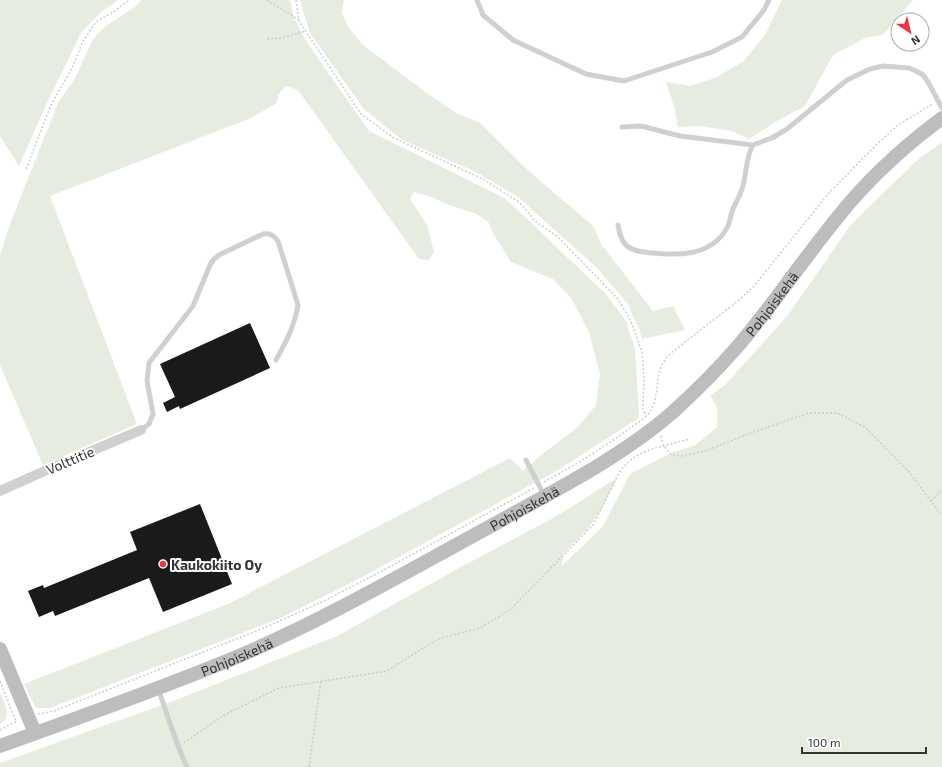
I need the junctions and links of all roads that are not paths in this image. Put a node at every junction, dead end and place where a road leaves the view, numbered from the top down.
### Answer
1 (476, 0) edge
2 (768, 0) edge
3 (942, 108) edge
4 (942, 118) edge
5 (622, 127) dead end
6 (753, 145) junction
7 (618, 225) dead end
8 (276, 360) dead end
9 (141, 430) joint
10 (526, 460) dead end
11 (542, 490) junction
12 (0, 491) edge
13 (0, 649) edge
14 (158, 688) junction
15 (35, 734) junction
16 (0, 746) edge
17 (187, 767) edge

1 - 2 lane
3 - 6 lane
4 - 11 main road, Pohjoiskehä
5 - 6 lane
6 - 7 lane
8 - 9 lane
9 - 12 street, Volttitie
10 - 11 lane
11 - 14 main road, Pohjoiskehä
13 - 15 main road
14 - 15 main road, Pohjoiskehä
14 - 17 lane
15 - 16 main road, Pohjoiskehä

